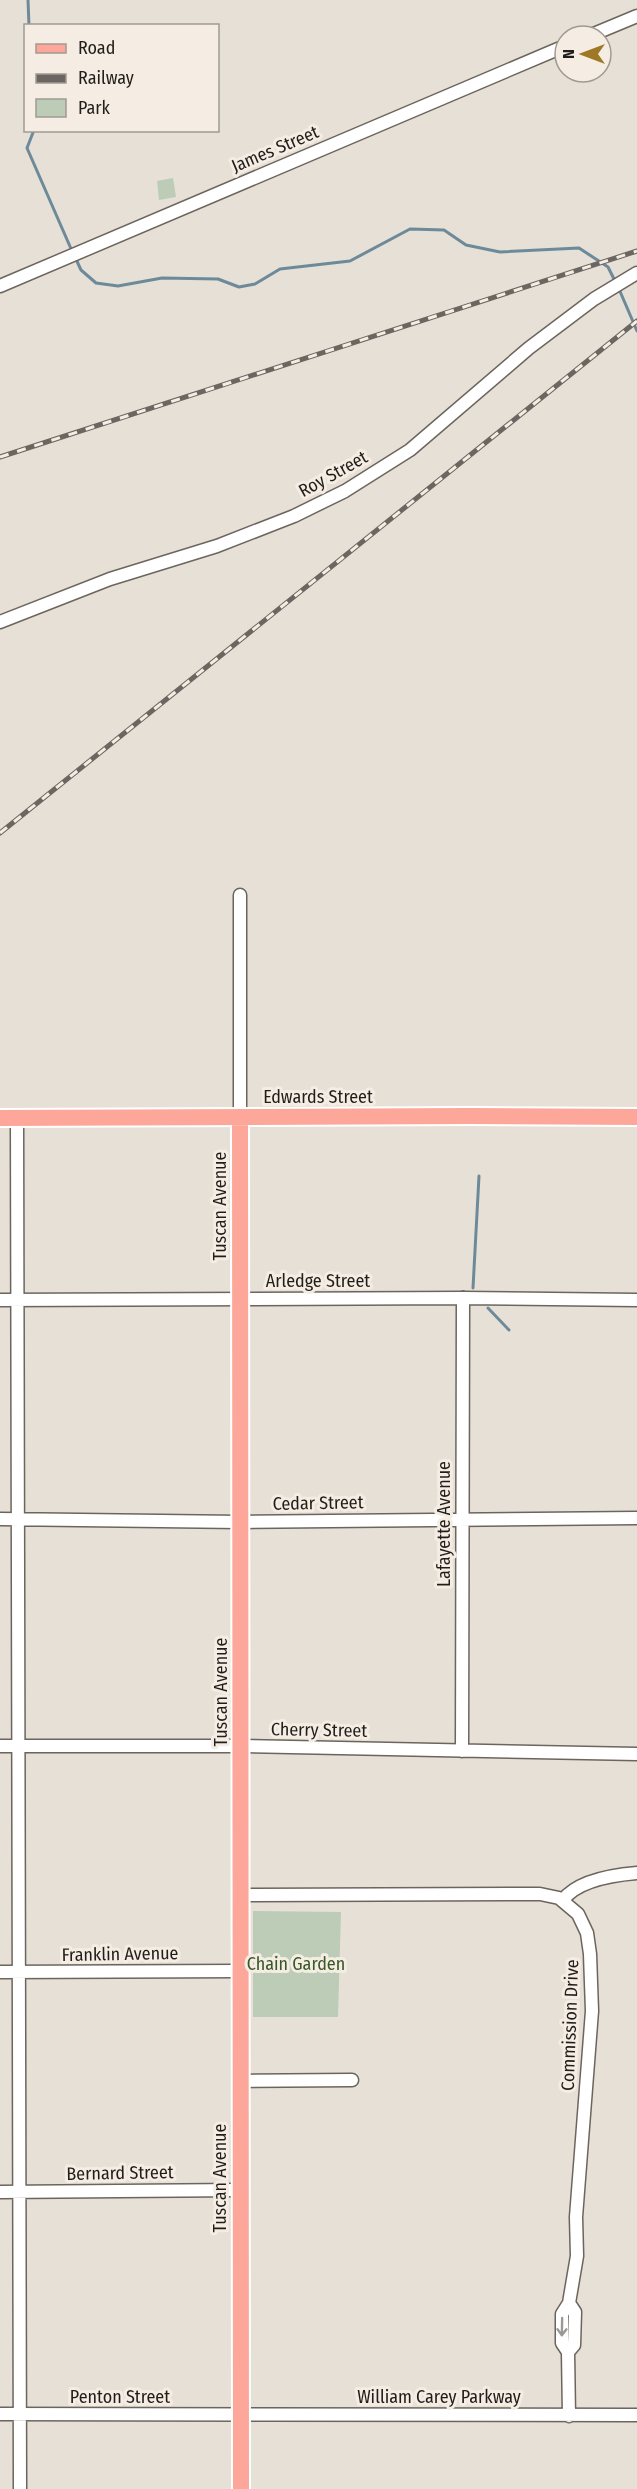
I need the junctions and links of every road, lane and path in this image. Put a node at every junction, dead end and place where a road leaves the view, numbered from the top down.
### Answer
1 (637, 16) edge
2 (613, 26) edge
3 (553, 51) edge
4 (637, 273) edge
5 (0, 286) edge
6 (0, 622) edge
7 (240, 895) dead end
8 (8, 1118) edge
9 (240, 1118) junction
10 (637, 1118) edge
11 (463, 1298) junction
12 (0, 1300) edge
13 (18, 1300) junction
14 (240, 1300) junction
15 (637, 1300) edge
16 (637, 1518) edge
17 (0, 1519) edge
18 (20, 1519) junction
19 (462, 1519) junction
20 (240, 1522) junction
21 (0, 1746) edge
22 (17, 1746) junction
23 (240, 1746) junction
24 (462, 1751) junction
25 (637, 1754) edge
26 (637, 1873) edge
27 (240, 1895) junction
28 (563, 1900) junction
29 (241, 1971) junction
30 (0, 1972) edge
31 (18, 1973) junction
32 (352, 2080) dead end
33 (239, 2081) junction
34 (240, 2190) junction
35 (0, 2192) edge
36 (20, 2192) junction
37 (0, 2414) edge
38 (240, 2414) junction
39 (20, 2415) junction
40 (637, 2415) edge
41 (569, 2416) junction
42 (20, 2489) edge
43 (241, 2489) edge

1 - 2 street
3 - 5 street, James Street
4 - 6 street, Roy Street
7 - 9 street, Tuscan Avenue
8 - 9 main road, Edwards Street
8 - 13 street
9 - 10 main road, Edwards Street
9 - 14 main road, Tuscan Avenue
11 - 14 street, Arledge Street
11 - 15 street, Arledge Street
11 - 19 street, Lafayette Avenue
12 - 13 street, Arledge Street
13 - 14 street, Arledge Street
13 - 18 street
14 - 20 main road, Tuscan Avenue
16 - 19 street, Cedar Street
17 - 18 street, Cedar Street
18 - 20 street, Cedar Street
18 - 22 street
19 - 20 street, Cedar Street
19 - 24 street, Lafayette Avenue
20 - 23 main road, Tuscan Avenue
21 - 22 street, Cherry Street
22 - 23 street, Cherry Street
22 - 31 street
23 - 24 street, Cherry Street
23 - 27 main road, Tuscan Avenue
24 - 25 street, Cherry Street
26 - 28 street
27 - 28 street
27 - 29 main road, Tuscan Avenue
28 - 41 street, Commission Drive
29 - 31 street, Franklin Avenue
29 - 33 main road, Tuscan Avenue
30 - 31 street, Franklin Avenue
31 - 36 street
32 - 33 street
33 - 34 main road, Tuscan Avenue
34 - 36 street, Bernard Street
34 - 38 main road, Tuscan Avenue
35 - 36 street, Bernard Street
36 - 39 street
37 - 39 street, Penton Street
38 - 39 street, Penton Street
38 - 41 street, William Carey Parkway
38 - 43 main road, Tuscan Avenue
39 - 42 street
40 - 41 street, William Carey Parkway

